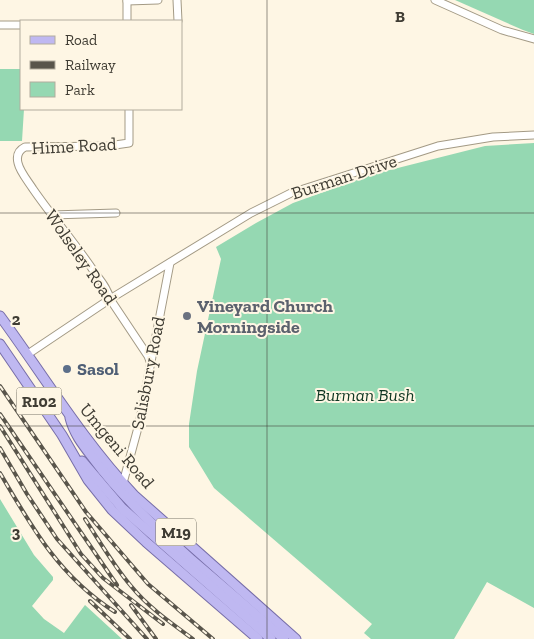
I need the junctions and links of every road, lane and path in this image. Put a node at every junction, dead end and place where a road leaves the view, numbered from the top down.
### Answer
1 (127, 0) edge
2 (158, 0) edge
3 (177, 0) edge
4 (435, 0) edge
5 (127, 20) edge
6 (178, 20) edge
7 (0, 25) edge
8 (20, 25) edge
9 (534, 39) edge
10 (129, 110) edge
11 (534, 135) edge
12 (20, 150) joint
13 (116, 213) dead end
14 (52, 214) junction
15 (170, 263) junction
16 (110, 299) junction
17 (0, 316) edge
18 (0, 344) edge
19 (28, 354) junction
20 (151, 364) junction
21 (69, 414) junction
22 (62, 435) junction
23 (123, 483) junction
24 (276, 638) edge
25 (258, 639) edge
26 (296, 639) edge

1 - 2 street
1 - 5 street
3 - 6 street
4 - 9 street
7 - 8 street
10 - 12 street, Hime Road
11 - 15 street, Burman Drive
12 - 14 street, Wolseley Road
13 - 14 street
14 - 16 street, Wolseley Road
15 - 16 street, Burman Drive
15 - 20 street, Salisbury Road
16 - 19 street, Burman Drive
16 - 20 street, Wolseley Road
17 - 19 main road, Umgeni Road / R102
18 - 22 main road, Umgeni Road / R102
19 - 21 main road, Umgeni Road / R102
20 - 23 street, Salisbury Road
21 - 23 main road, Umgeni Road / M19
21 - 24 main road
22 - 24 main road
22 - 25 main road, Umgeni Road / M19
23 - 26 main road, Umgeni Road / M19

